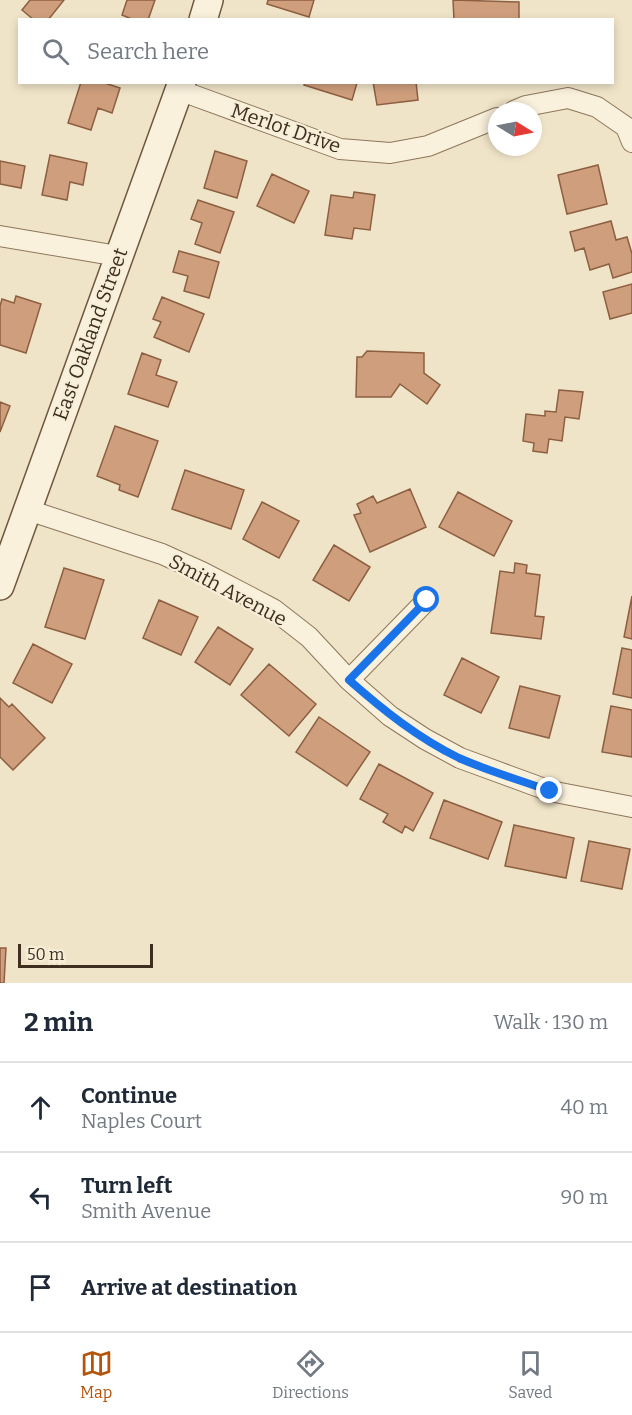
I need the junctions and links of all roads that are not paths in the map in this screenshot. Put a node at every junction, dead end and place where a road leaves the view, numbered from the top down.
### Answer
1 (209, 0) edge
2 (204, 18) edge
3 (181, 86) edge
4 (542, 103) edge
5 (488, 122) edge
6 (632, 142) edge
7 (0, 236) edge
8 (118, 256) junction
9 (28, 510) junction
10 (0, 586) edge
11 (427, 600) dead end
12 (349, 680) junction
13 (632, 807) edge

1 - 2 street
3 - 5 street, Merlot Drive
3 - 8 street, East Oakland Street
4 - 6 street
7 - 8 street
8 - 9 street, East Oakland Street
9 - 10 street, East Oakland Street
9 - 12 street, Smith Avenue
11 - 12 street
12 - 13 street, Smith Avenue

